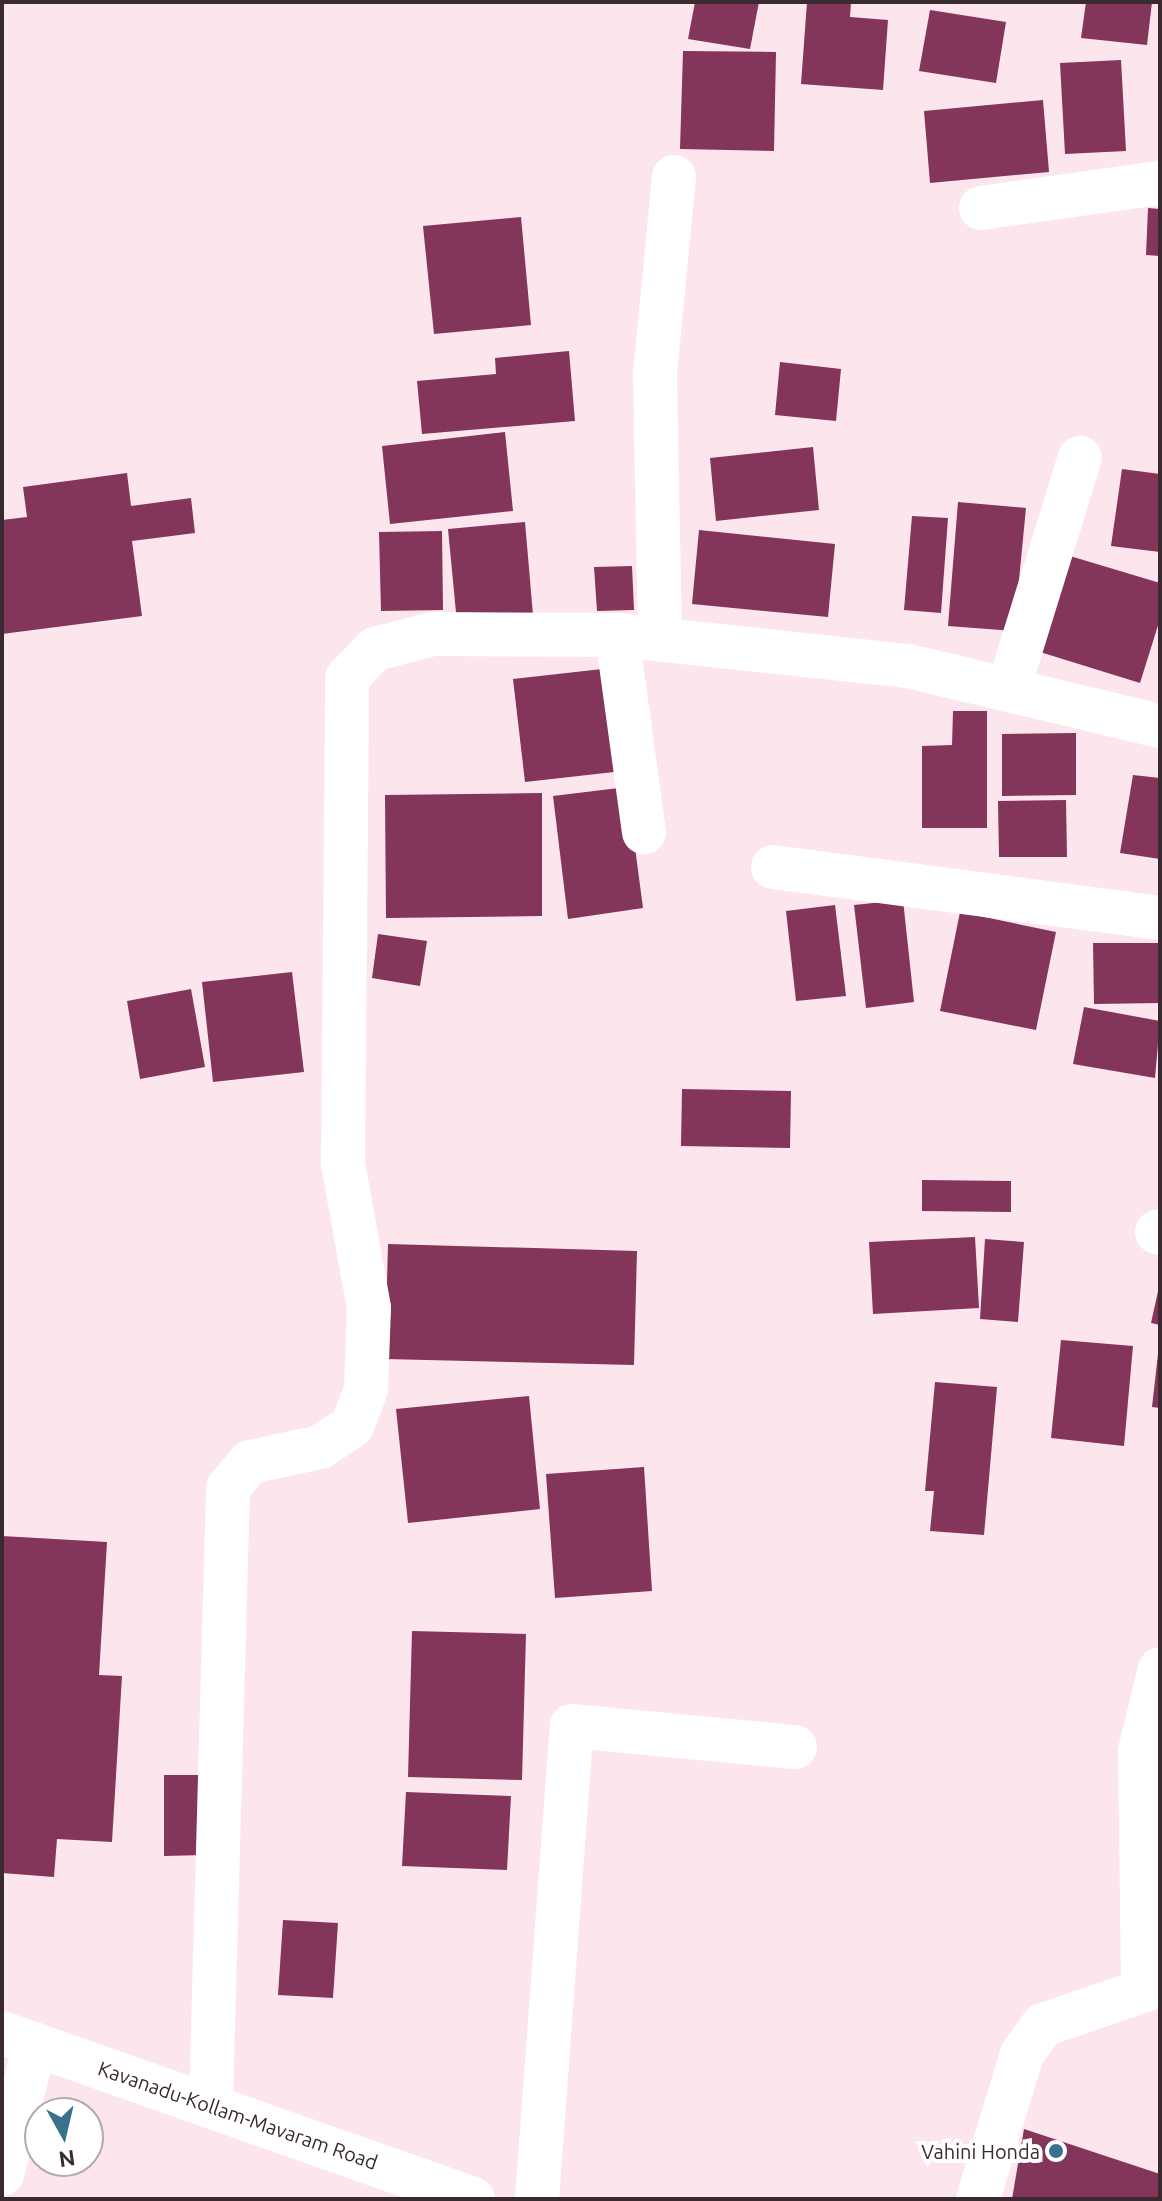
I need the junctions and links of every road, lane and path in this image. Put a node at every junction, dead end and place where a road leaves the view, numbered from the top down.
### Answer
1 (674, 177) dead end
2 (1160, 183) edge
3 (981, 208) dead end
4 (1080, 458) dead end
5 (617, 635) junction
6 (660, 639) junction
7 (1008, 690) junction
8 (1160, 726) edge
9 (644, 832) dead end
10 (773, 867) dead end
11 (1160, 918) edge
12 (1160, 1669) edge
13 (795, 1747) dead end
14 (1152, 1986) edge
15 (18, 2038) edge
16 (211, 2102) junction
17 (2, 2174) edge
18 (473, 2199) edge
19 (537, 2199) edge
20 (978, 2199) edge

1 - 6 street
2 - 3 street
4 - 7 street
5 - 6 street
5 - 9 street
5 - 16 street
6 - 7 street
7 - 8 street
10 - 11 street
12 - 14 street
13 - 19 street
14 - 20 street
15 - 16 street, Kavanadu-Kollam-Mavaram Road
15 - 17 street
16 - 18 street, Kavanadu-Kollam-Mavaram Road

